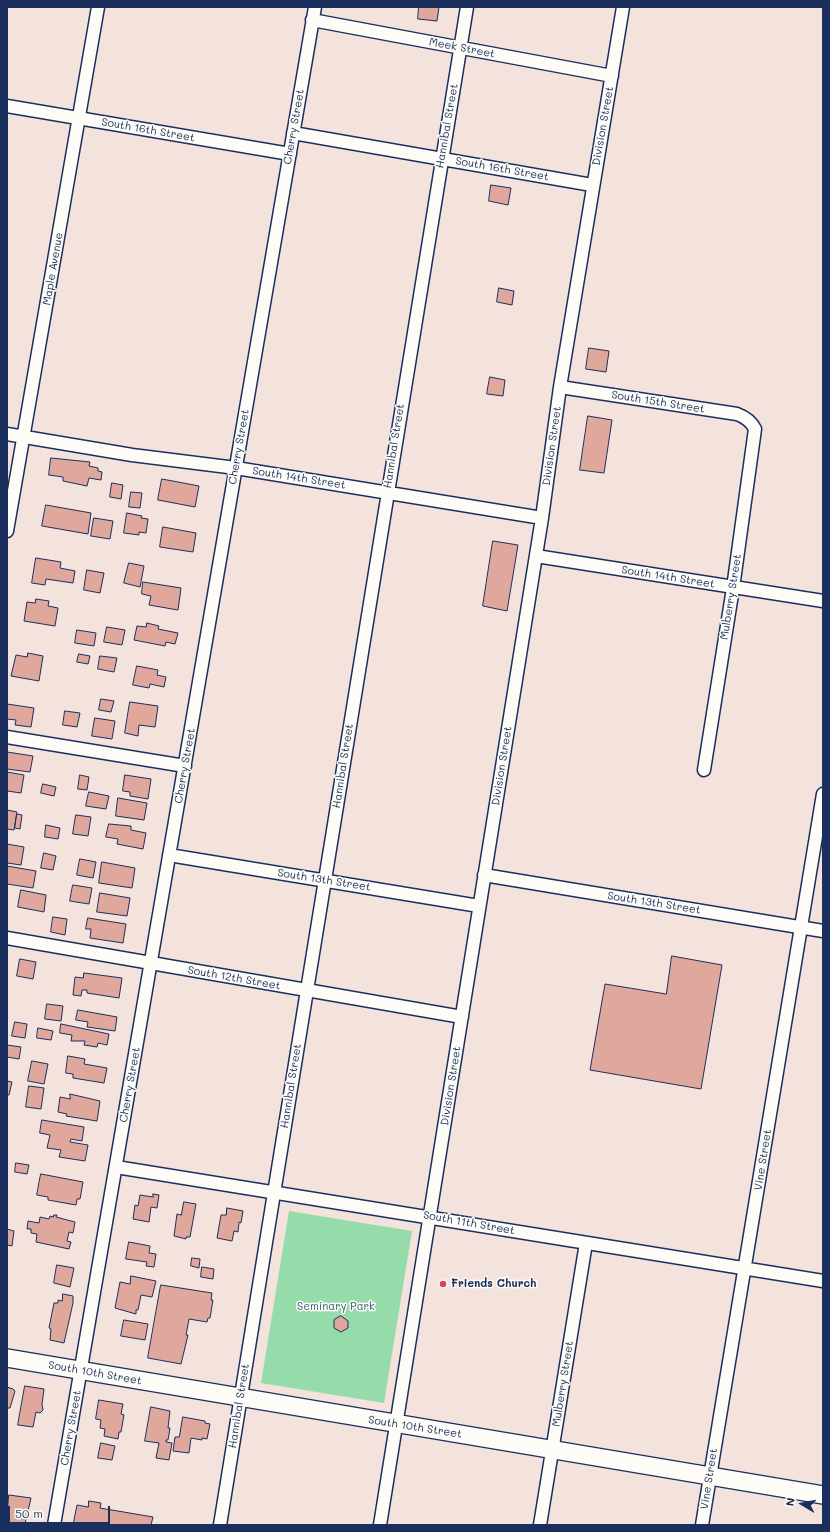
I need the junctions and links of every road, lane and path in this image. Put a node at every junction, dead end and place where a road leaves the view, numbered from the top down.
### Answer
1 (98, 7) edge
2 (315, 7) edge
3 (467, 7) edge
4 (623, 7) edge
5 (312, 20) junction
6 (460, 48) junction
7 (612, 76) junction
8 (7, 106) edge
9 (79, 118) junction
10 (293, 133) junction
11 (290, 154) junction
12 (441, 159) junction
13 (592, 184) junction
14 (560, 386) junction
15 (753, 425) joint
16 (7, 434) edge
17 (24, 436) junction
18 (236, 468) junction
19 (387, 492) junction
20 (542, 518) junction
21 (7, 531) edge
22 (536, 556) junction
23 (733, 588) junction
24 (823, 601) edge
25 (7, 738) edge
26 (184, 766) junction
27 (704, 770) dead end
28 (823, 794) edge
29 (169, 855) junction
30 (484, 875) junction
31 (324, 880) junction
32 (479, 906) junction
33 (800, 928) junction
34 (823, 931) edge
35 (7, 938) edge
36 (151, 964) junction
37 (306, 991) junction
38 (462, 1017) junction
39 (116, 1167) junction
40 (274, 1191) junction
41 (429, 1216) junction
42 (586, 1243) junction
43 (745, 1268) junction
44 (823, 1281) edge
45 (7, 1358) edge
46 (81, 1370) junction
47 (240, 1398) junction
48 (396, 1424) junction
49 (553, 1449) junction
50 (709, 1476) junction
51 (823, 1495) edge
52 (54, 1525) edge
53 (220, 1525) edge
54 (380, 1525) edge
55 (540, 1525) edge
56 (702, 1525) edge

1 - 9 street, Maple Avenue
2 - 5 street, Cherry Street
3 - 6 street, Hannibal Street
4 - 7 street, Division Street
5 - 6 street, Meek Street
5 - 10 street, Cherry Street
6 - 7 street, Meek Street
6 - 12 street, Hannibal Street
7 - 13 street, Division Street
8 - 9 street, South 16th Street
9 - 11 street, South 16th Street
9 - 17 street, Maple Avenue
10 - 11 street, Cherry Street
10 - 12 street, South 16th Street
11 - 18 street, Cherry Street
12 - 13 street, South 16th Street
12 - 19 street, Hannibal Street
13 - 14 street, Division Street
14 - 15 street, South 15th Street
14 - 20 street, Division Street
15 - 23 street, Mulberry Street
16 - 17 street, South 14th Street
17 - 18 street, South 14th Street
17 - 21 street, Maple Avenue
18 - 19 street, South 14th Street
18 - 26 street, Cherry Street
19 - 20 street, South 14th Street
19 - 31 street, Hannibal Street
20 - 22 street, Division Street
22 - 23 street, South 14th Street
22 - 30 street, Division Street
23 - 24 street, South 14th Street
23 - 27 street, Mulberry Street
25 - 26 street
26 - 29 street, Cherry Street
28 - 33 street, Vine Street
29 - 31 street, South 13th Street
29 - 36 street, Cherry Street
30 - 32 street, Division Street
30 - 33 street, South 13th Street
31 - 32 street, South 13th Street
31 - 37 street, Hannibal Street
32 - 38 street, Division Street
33 - 34 street, South 13th Street
33 - 43 street, Vine Street
35 - 36 street, South 12th Street
36 - 37 street, South 12th Street
36 - 39 street, Cherry Street
37 - 38 street, South 12th Street
37 - 40 street, Hannibal Street
38 - 41 street, Division Street
39 - 40 street, South 11th Street
39 - 46 street, Cherry Street
40 - 41 street, South 11th Street
40 - 47 street, Hannibal Street
41 - 42 street, South 11th Street
41 - 48 street, Division Street
42 - 43 street, South 11th Street
42 - 49 street, Mulberry Street
43 - 44 street, South 11th Street
43 - 50 street, Vine Street
45 - 46 main road, South 10th Street
46 - 47 main road, South 10th Street
46 - 52 street, Cherry Street
47 - 48 main road, South 10th Street
47 - 53 street, Hannibal Street
48 - 49 main road, South 10th Street
48 - 54 street, Division Street
49 - 50 main road, South 10th Street
49 - 55 street, Mulberry Street
50 - 51 main road, South 10th Street
50 - 56 street, Vine Street

